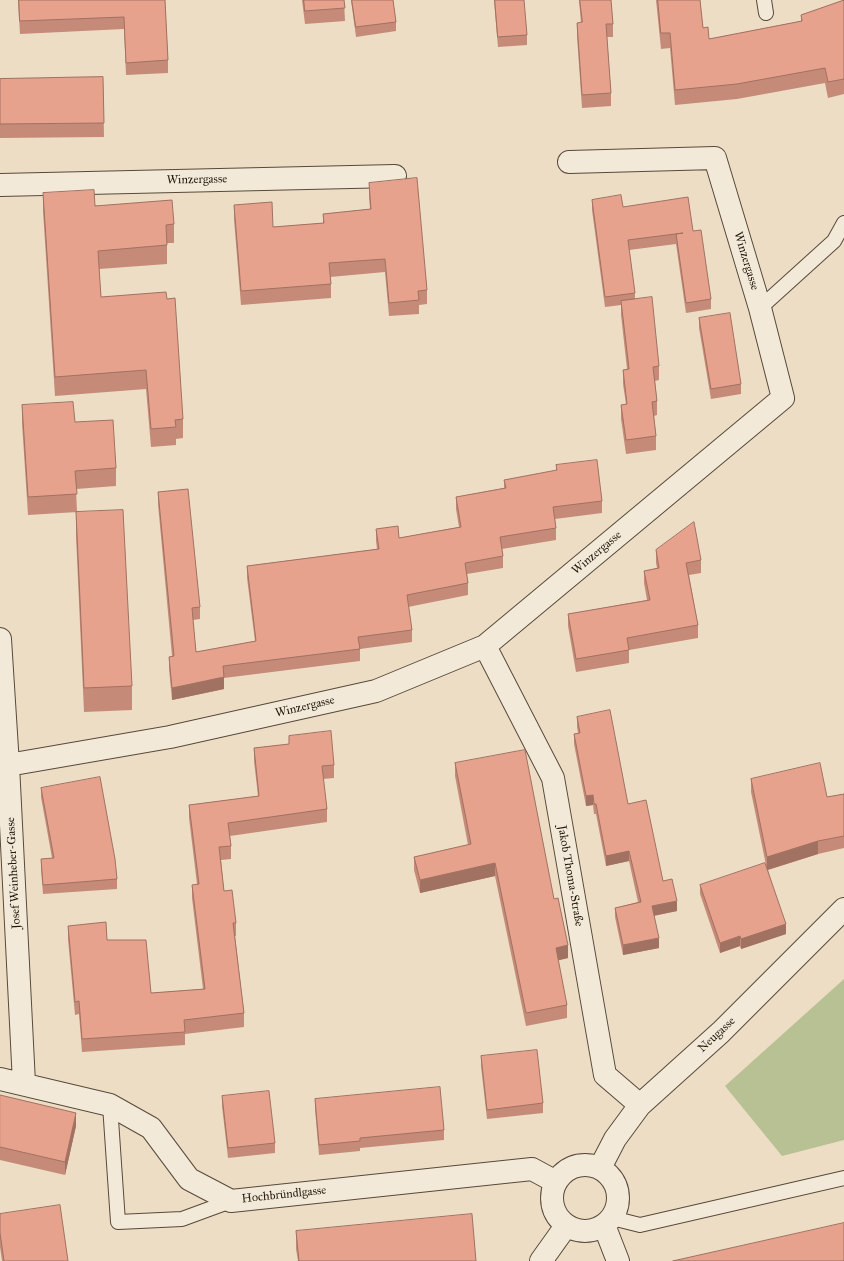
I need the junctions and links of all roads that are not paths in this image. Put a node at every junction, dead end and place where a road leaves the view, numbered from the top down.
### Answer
1 (569, 162) dead end
2 (395, 176) dead end
3 (0, 185) edge
4 (844, 223) edge
5 (760, 308) junction
6 (0, 639) edge
7 (485, 646) junction
8 (8, 765) junction
9 (844, 910) edge
10 (0, 1079) edge
11 (24, 1083) junction
12 (110, 1105) junction
13 (640, 1105) junction
14 (600, 1168) junction
15 (844, 1178) edge
16 (556, 1182) junction
17 (231, 1200) junction
18 (608, 1222) junction
19 (566, 1226) junction
20 (542, 1261) edge
21 (618, 1261) edge

1 - 5 street, Winzergasse
2 - 3 street, Winzergasse
4 - 5 lane
5 - 7 street, Winzergasse
6 - 8 street, Josef Weinheber-Gasse
7 - 8 street, Winzergasse
7 - 13 street, Jakob Thoma-Straße
8 - 11 street, Josef Weinheber-Gasse
9 - 13 street, Neugasse
10 - 11 street, Hochbründlgasse
11 - 12 street, Hochbründlgasse
12 - 17 street, Hochbründlgasse
12 - 17 lane
13 - 14 street, Neugasse
14 - 16 street
14 - 18 street
15 - 18 lane
16 - 17 street, Hochbründlgasse
16 - 19 street
18 - 19 street
18 - 21 street
19 - 20 street

